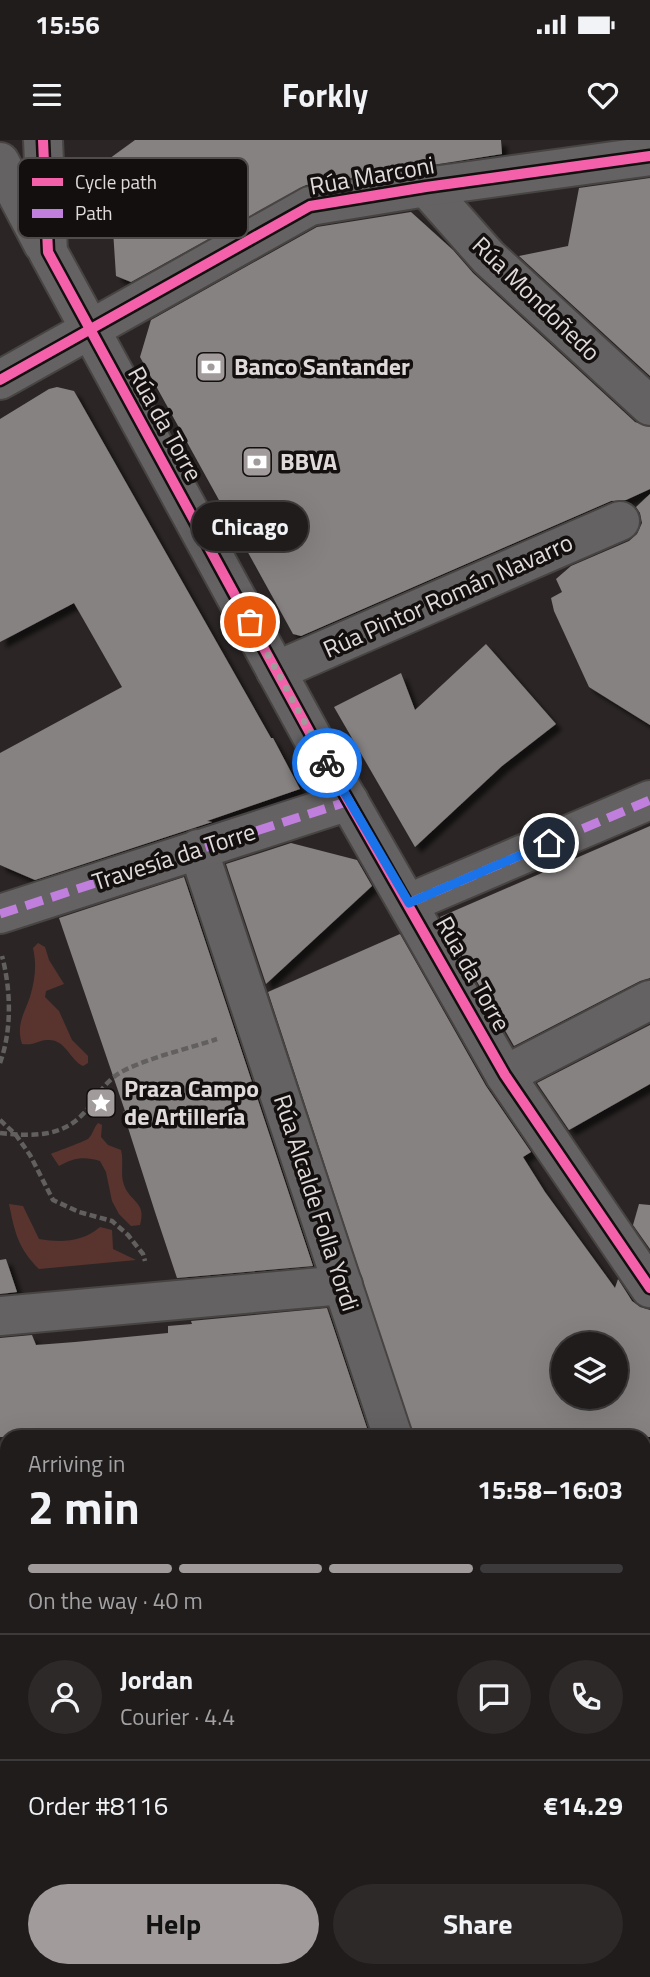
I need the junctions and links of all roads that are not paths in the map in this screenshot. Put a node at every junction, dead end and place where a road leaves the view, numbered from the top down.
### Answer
1 (43, 140) edge
2 (650, 156) edge
3 (44, 158) edge
4 (0, 162) edge
5 (426, 187) junction
6 (18, 196) edge
7 (41, 238) edge
8 (47, 238) edge
9 (48, 252) junction
10 (90, 331) junction
11 (0, 380) edge
12 (650, 406) edge
13 (620, 520) dead end
14 (276, 670) junction
15 (650, 800) edge
16 (349, 801) junction
17 (198, 849) junction
18 (409, 903) junction
19 (0, 914) edge
20 (650, 1000) edge
21 (506, 1075) junction
22 (343, 1285) junction
23 (650, 1288) edge
24 (0, 1316) edge
25 (391, 1430) edge

1 - 3 street, Rúa da Torre
2 - 5 street, Rúa Marconi
4 - 6 street, Rúa da Torre
5 - 10 street, Rúa Marconi
5 - 12 street, Rúa Mondoñedo
7 - 9 street, Rúa da Torre
8 - 9 street, Rúa da Torre
9 - 10 street, Rúa da Torre
10 - 11 street, Rúa Marconi
10 - 14 street, Rúa da Torre
13 - 14 street, Rúa Pintor Román Navarro
14 - 16 street, Rúa da Torre
15 - 18 street
16 - 17 street, Travesía da Torre
16 - 18 street, Rúa da Torre
17 - 19 street, Travesía da Torre
17 - 22 street, Rúa Alcalde Folla Yordi
18 - 21 street, Rúa da Torre
20 - 21 street
21 - 23 street, Rúa da Torre
22 - 24 street
22 - 25 street, Rúa Alcalde Folla Yordi

